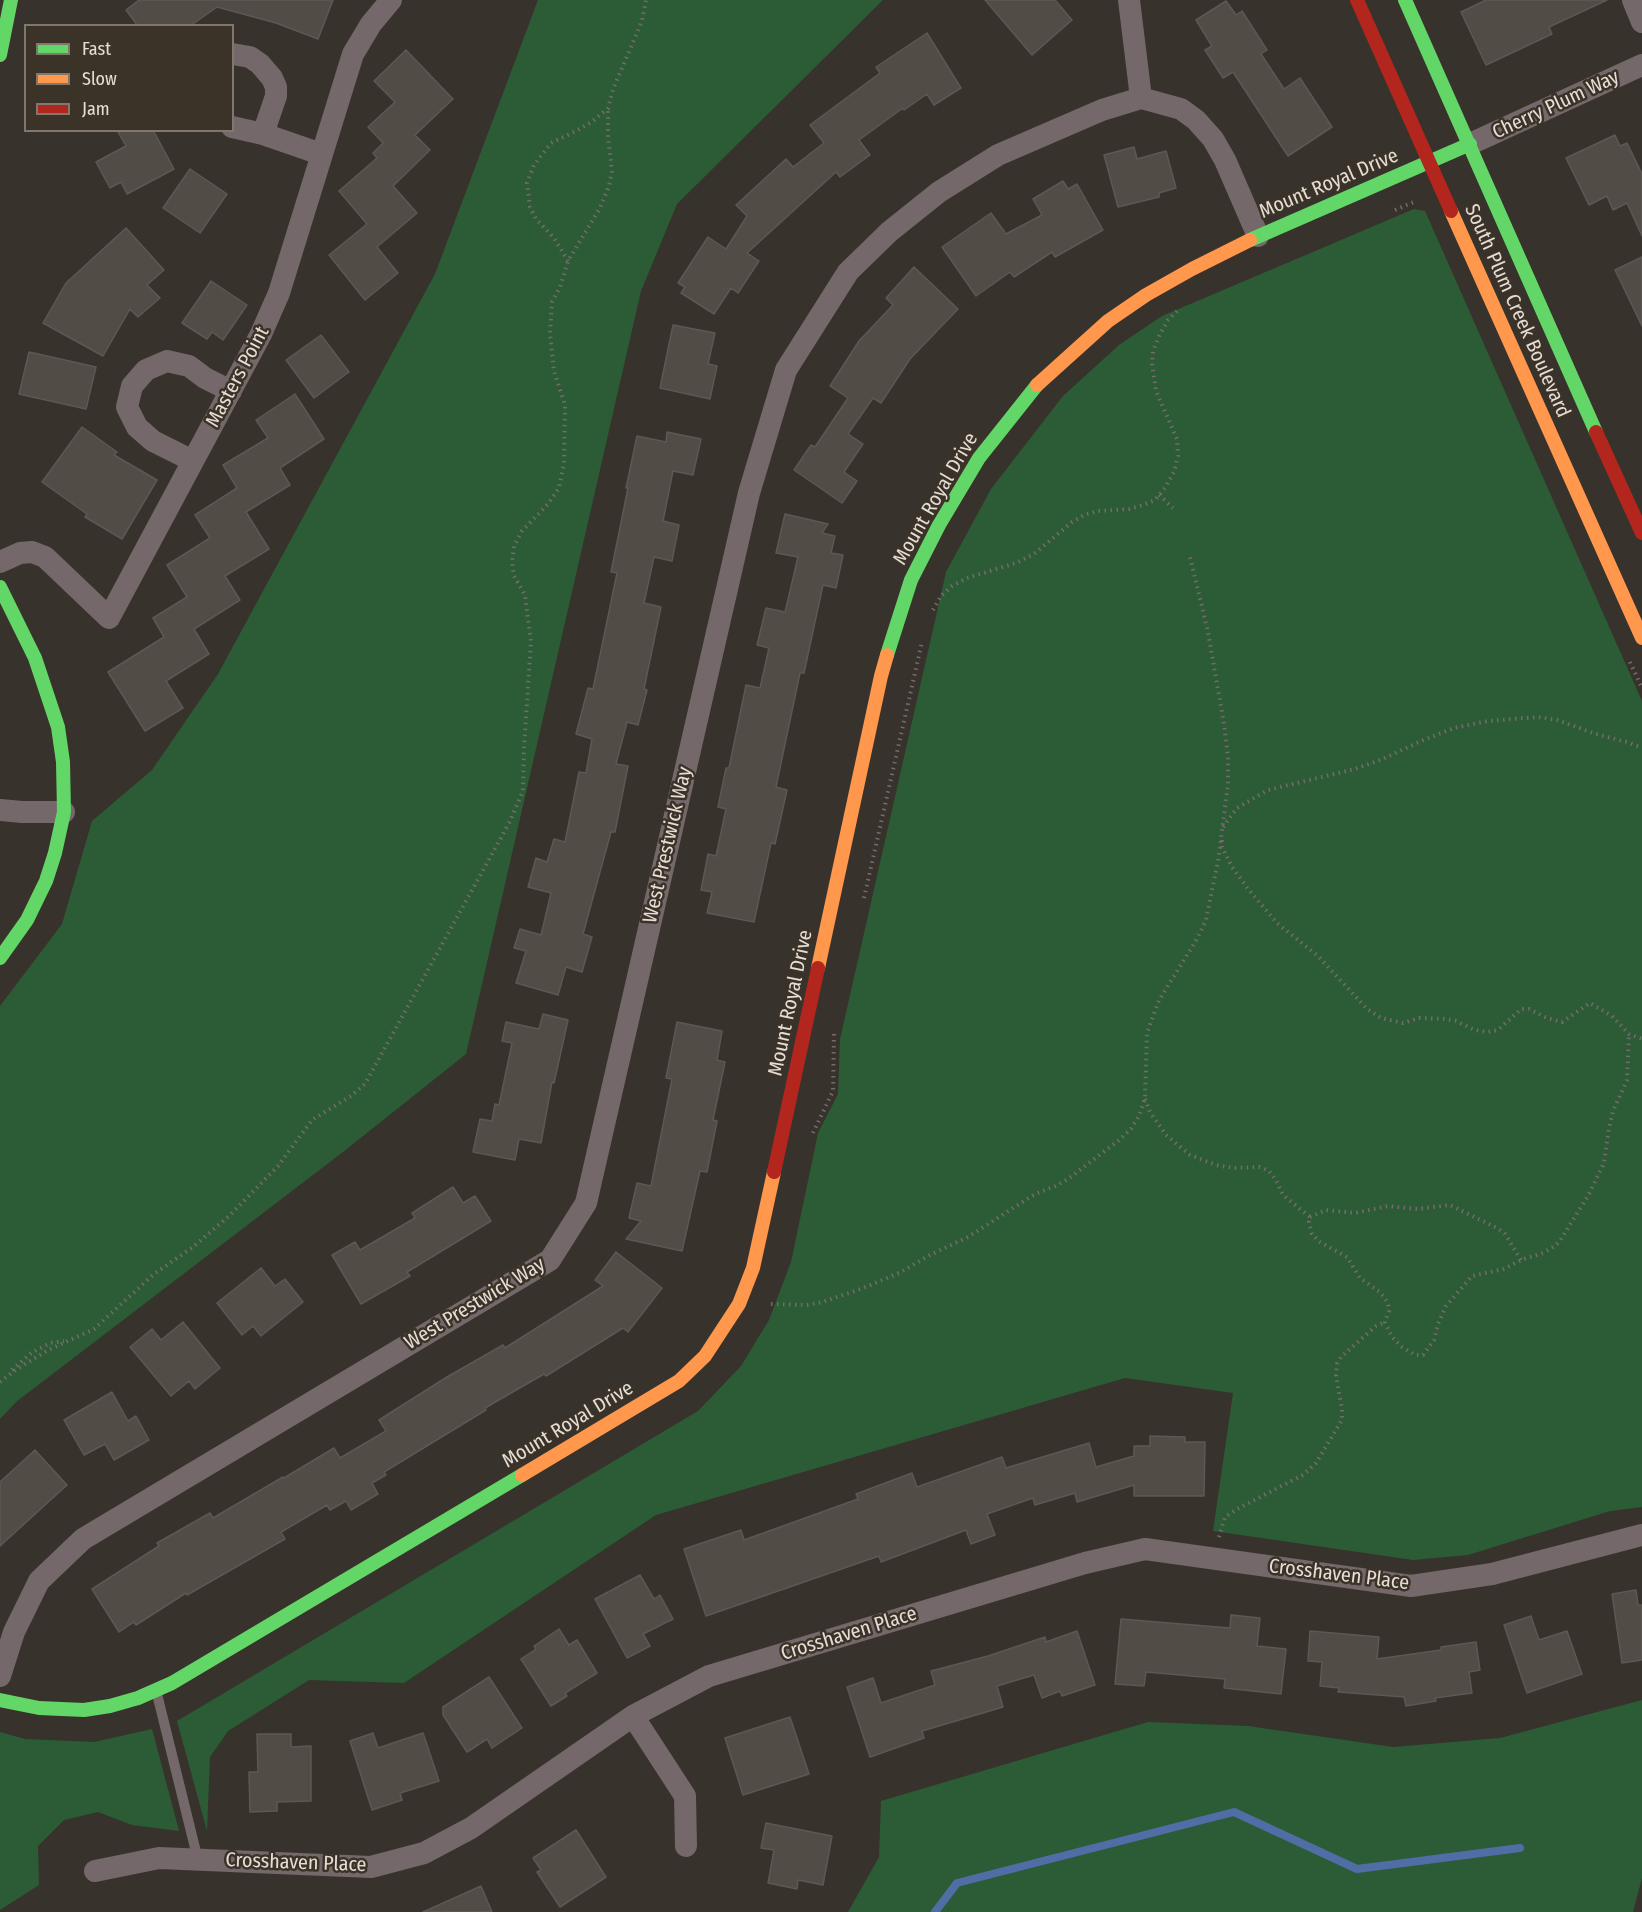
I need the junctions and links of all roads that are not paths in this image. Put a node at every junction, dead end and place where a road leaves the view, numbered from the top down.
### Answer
1 (11, 0) edge
2 (391, 0) edge
3 (1129, 0) edge
4 (1357, 0) edge
5 (1405, 0) edge
6 (1632, 0) edge
7 (1642, 22) edge
8 (234, 54) edge
9 (0, 55) edge
10 (1642, 65) edge
11 (1141, 98) junction
12 (234, 127) edge
13 (263, 134) junction
14 (1470, 144) junction
15 (321, 154) junction
16 (1430, 162) junction
17 (1258, 236) junction
18 (231, 391) junction
19 (193, 461) junction
20 (1642, 533) edge
21 (0, 562) edge
22 (0, 587) edge
23 (1642, 638) edge
24 (0, 810) edge
25 (64, 812) junction
26 (0, 958) edge
27 (1642, 1534) edge
28 (0, 1677) edge
29 (156, 1691) junction
30 (0, 1700) edge
31 (633, 1716) junction
32 (686, 1846) dead end
33 (198, 1860) junction
34 (95, 1871) dead end

1 - 9 street
2 - 15 street, Masters Point
3 - 11 street
4 - 16 street, South Plum Creek Boulevard
5 - 14 street, South Plum Creek Boulevard
6 - 7 street
8 - 13 street
10 - 14 street, Cherry Plum Way
11 - 17 street
11 - 28 street, West Prestwick Way
12 - 13 street
13 - 15 street
14 - 16 street, Mount Royal Drive
14 - 20 street, South Plum Creek Boulevard
15 - 18 street, Masters Point
16 - 17 street, Mount Royal Drive
16 - 23 street, South Plum Creek Boulevard
17 - 29 street, Mount Royal Drive
18 - 19 street, Masters Point
18 - 19 street
19 - 21 street, Masters Point
22 - 25 street
24 - 25 street
25 - 26 street
27 - 31 street, Crosshaven Place
29 - 30 street, Mount Royal Drive
29 - 33 lane
31 - 32 street
31 - 33 street, Crosshaven Place
33 - 34 street, Crosshaven Place

